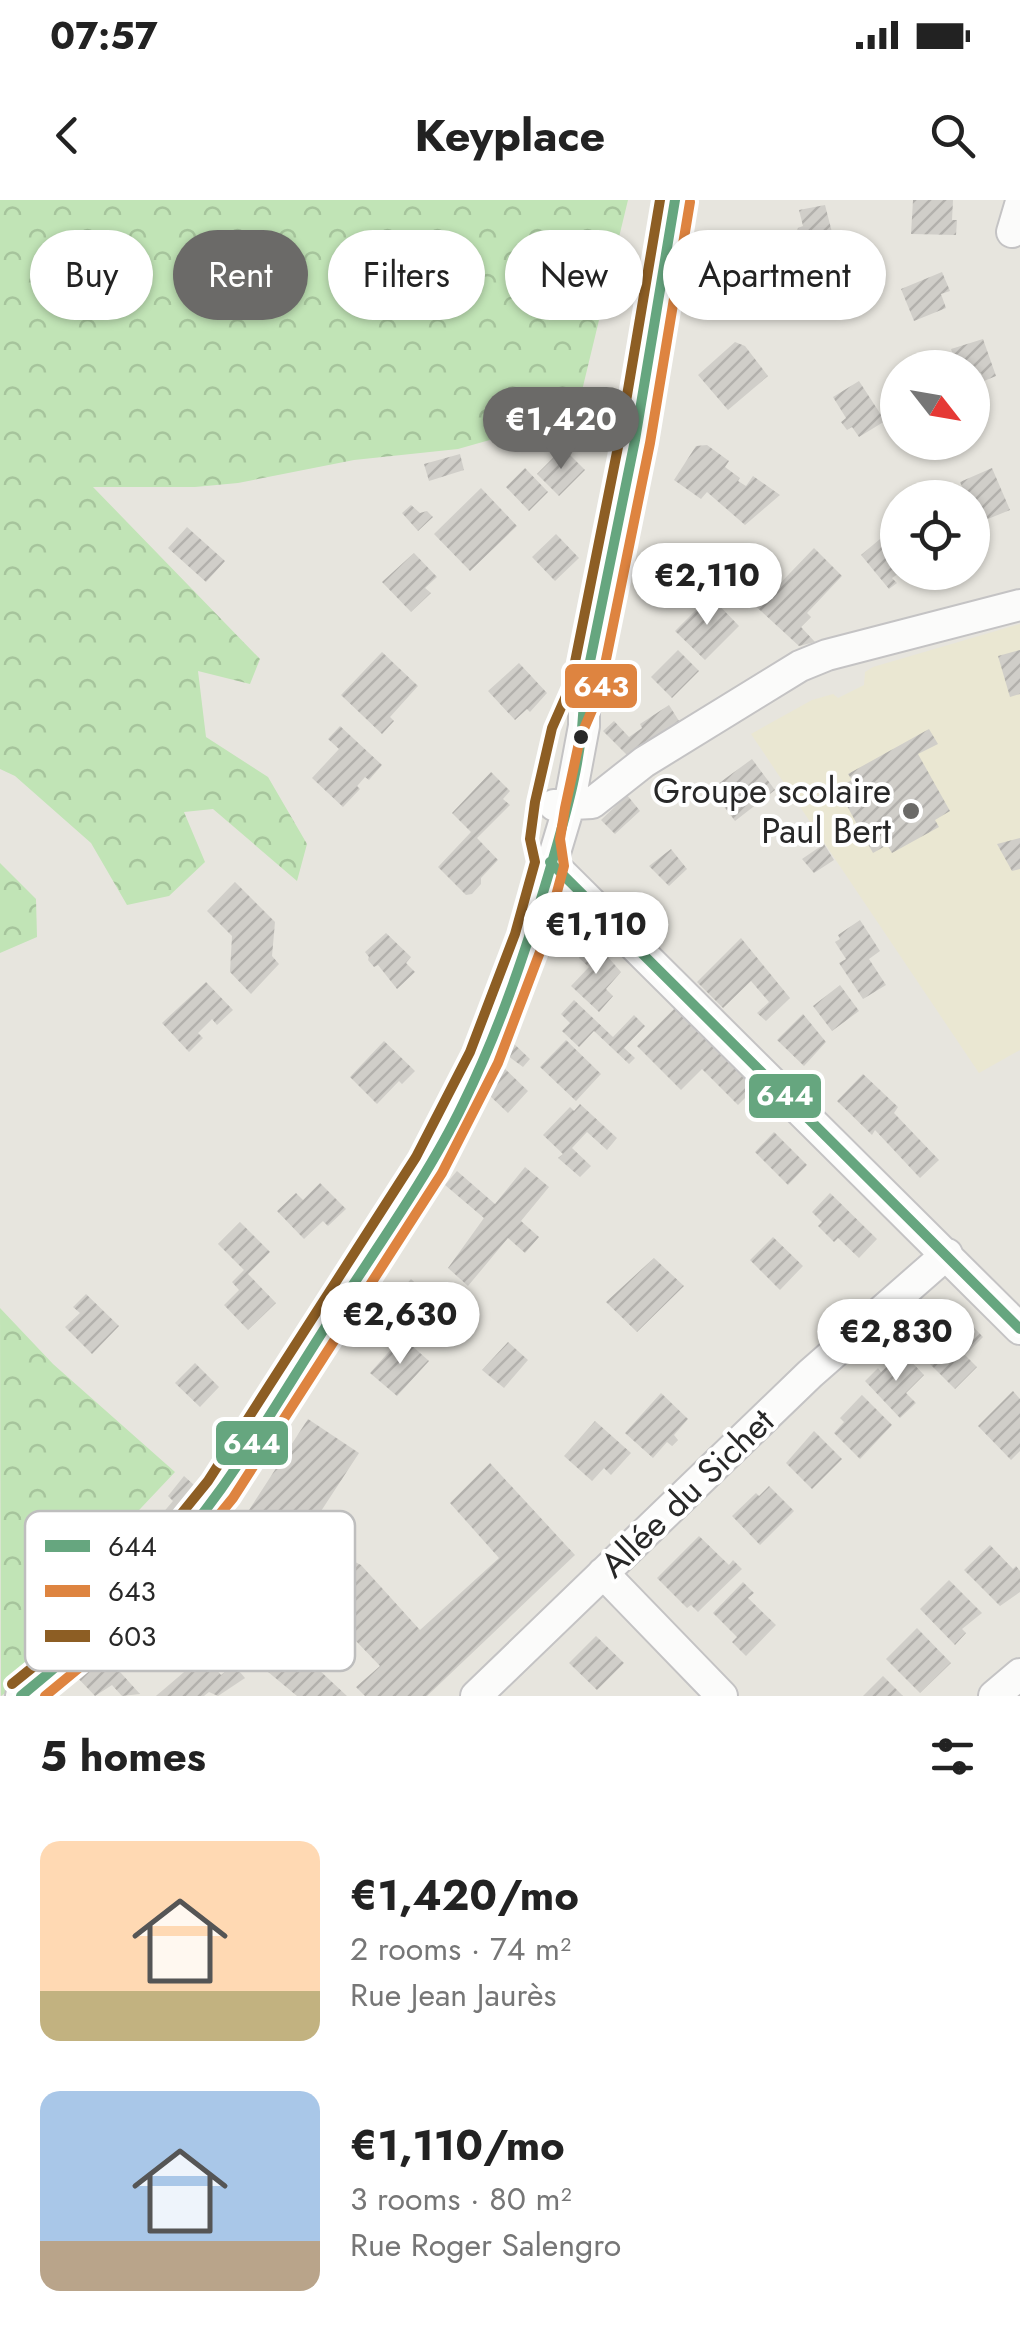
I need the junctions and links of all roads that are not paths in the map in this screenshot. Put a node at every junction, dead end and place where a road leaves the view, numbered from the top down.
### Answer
1 (674, 200) edge
2 (1020, 605) edge
3 (560, 805) junction
4 (550, 862) junction
5 (946, 1254) junction
6 (1020, 1329) edge
7 (203, 1511) edge
8 (604, 1573) junction
9 (52, 1671) edge
10 (1020, 1674) edge
11 (21, 1696) edge
12 (476, 1696) edge
13 (722, 1696) edge
14 (994, 1696) edge

1 - 3 street
2 - 3 street
3 - 4 street
4 - 5 street
4 - 7 street
5 - 6 street
5 - 8 street, Allée du Sichet
8 - 12 street, Allée du Sichet
8 - 13 street
9 - 11 street
10 - 14 street

